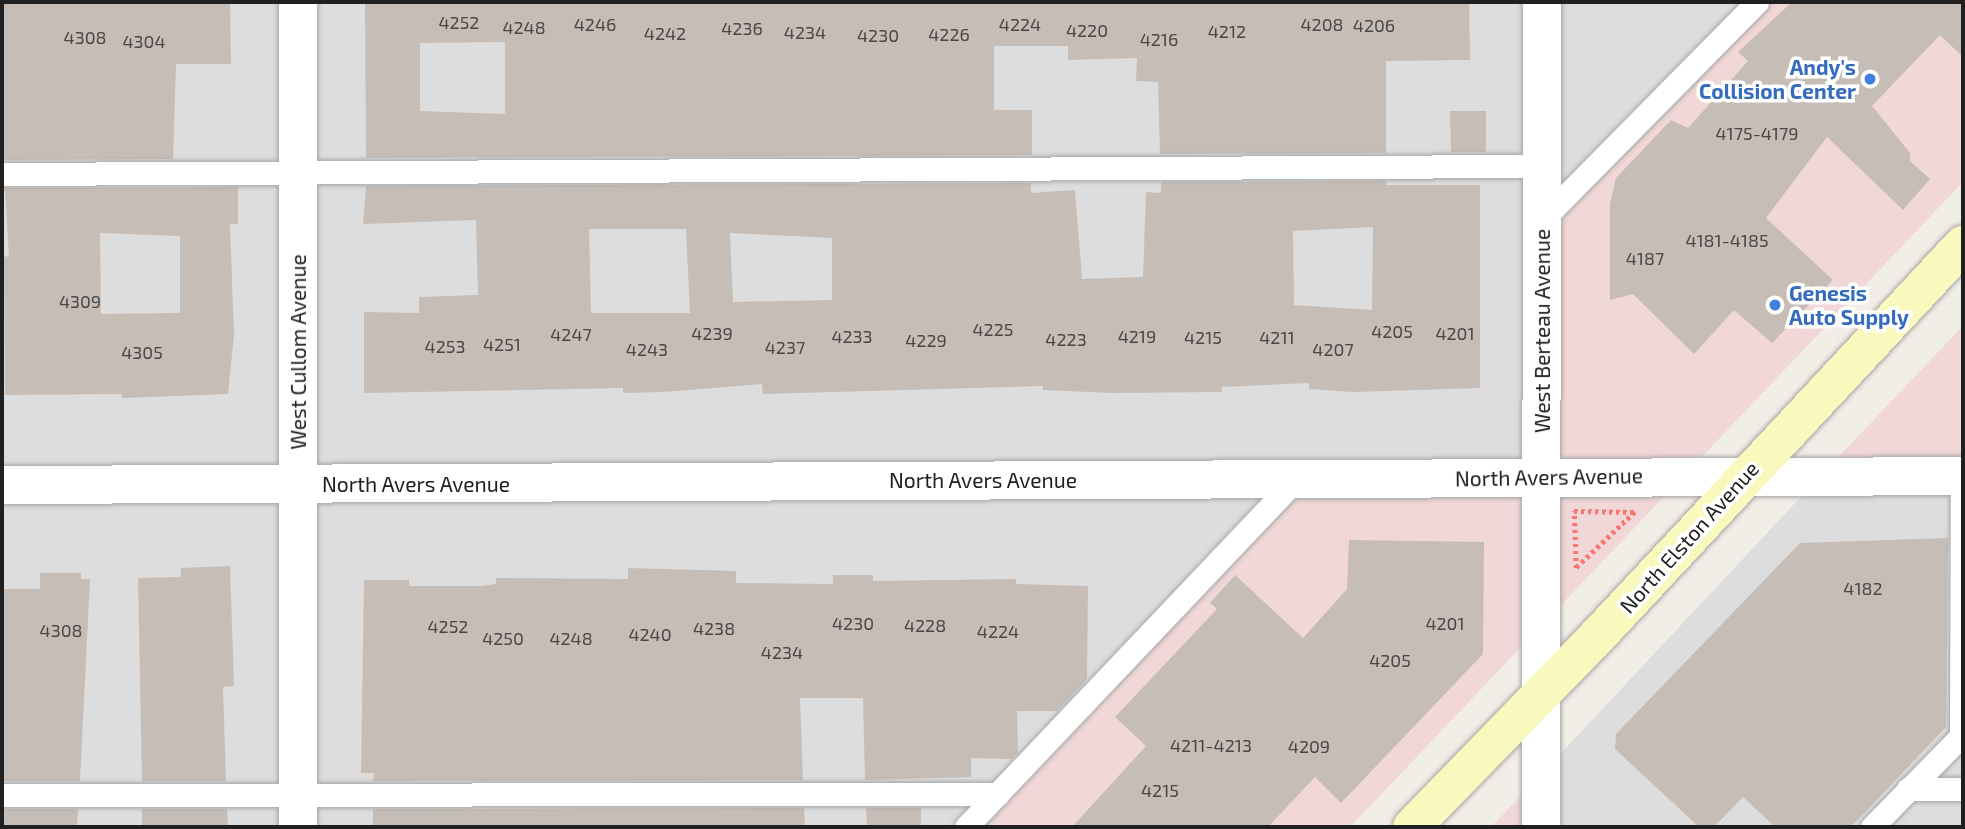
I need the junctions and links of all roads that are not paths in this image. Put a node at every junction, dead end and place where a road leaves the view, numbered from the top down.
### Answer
1 (298, 2) edge
2 (1542, 2) edge
3 (1757, 2) edge
4 (1542, 166) junction
5 (298, 170) junction
6 (2, 174) edge
7 (1542, 220) junction
8 (1963, 245) edge
9 (1745, 474) junction
10 (1962, 476) edge
11 (1542, 477) junction
12 (1296, 479) junction
13 (298, 484) junction
14 (2, 485) edge
15 (1541, 693) junction
16 (1908, 789) junction
17 (1963, 789) edge
18 (998, 794) junction
19 (2, 795) edge
20 (298, 810) edge
21 (966, 827) edge
22 (1412, 827) edge
23 (1542, 827) edge
24 (1871, 827) edge

1 - 5 street, West Cullom Avenue
2 - 4 street, West Berteau Avenue
3 - 7 lane
4 - 5 lane
4 - 7 street, West Berteau Avenue
5 - 6 lane
5 - 13 street, West Cullom Avenue
7 - 11 street, West Berteau Avenue
8 - 9 main road, North Elston Avenue
9 - 10 street, North Avers Avenue
9 - 11 street, North Avers Avenue
9 - 15 main road, North Elston Avenue
10 - 16 lane
11 - 12 street, North Avers Avenue
11 - 15 street, West Berteau Avenue
12 - 13 street, North Avers Avenue
12 - 18 lane
13 - 14 street, North Avers Avenue
13 - 20 street, West Cullom Avenue
15 - 22 main road, North Elston Avenue
15 - 23 street, West Berteau Avenue
16 - 17 lane
16 - 24 lane
18 - 20 lane
18 - 21 lane
19 - 20 lane

